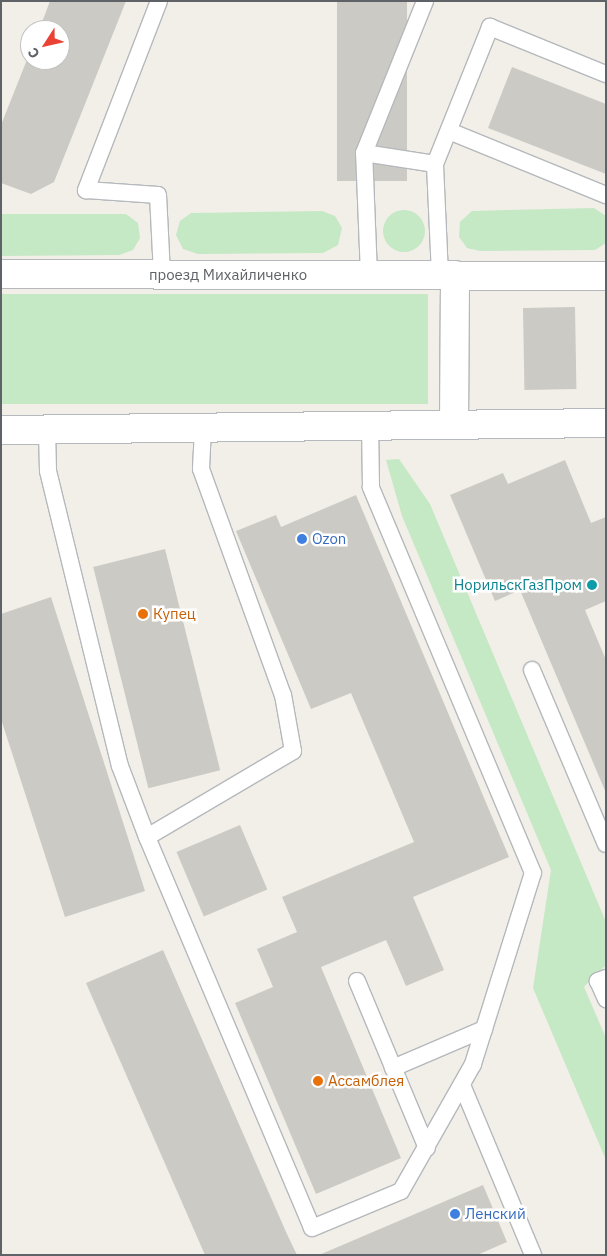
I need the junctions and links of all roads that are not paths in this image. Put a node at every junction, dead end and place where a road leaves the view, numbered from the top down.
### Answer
1 (159, 1) edge
2 (425, 1) edge
3 (606, 74) edge
4 (449, 131) junction
5 (364, 153) junction
6 (435, 164) junction
7 (606, 195) edge
8 (1, 274) edge
9 (162, 274) junction
10 (369, 275) junction
11 (448, 275) junction
12 (606, 276) edge
13 (606, 423) edge
14 (454, 424) junction
15 (370, 425) junction
16 (203, 428) junction
17 (1, 430) edge
18 (47, 430) junction
19 (532, 670) dead end
20 (147, 838) junction
21 (606, 844) edge
22 (606, 978) edge
23 (357, 981) dead end
24 (606, 999) edge
25 (484, 1029) junction
26 (394, 1068) junction
27 (462, 1085) junction
28 (427, 1148) junction
29 (533, 1255) edge

1 - 9 lane
2 - 5 lane
3 - 4 lane
4 - 6 lane
4 - 7 lane
5 - 6 lane
5 - 10 lane
6 - 11 lane
8 - 9 street, проезд Михайличенко
9 - 10 street, проезд Михайличенко
10 - 11 street, проезд Михайличенко
11 - 12 street, проезд Михайличенко
11 - 14 street
13 - 14 street
14 - 15 street
15 - 16 street
15 - 25 lane
16 - 18 street
16 - 20 lane
17 - 18 street
18 - 20 lane
19 - 21 lane
20 - 28 lane
22 - 24 lane
23 - 26 lane
25 - 26 lane
25 - 27 lane
26 - 28 lane
27 - 28 lane
27 - 29 lane

